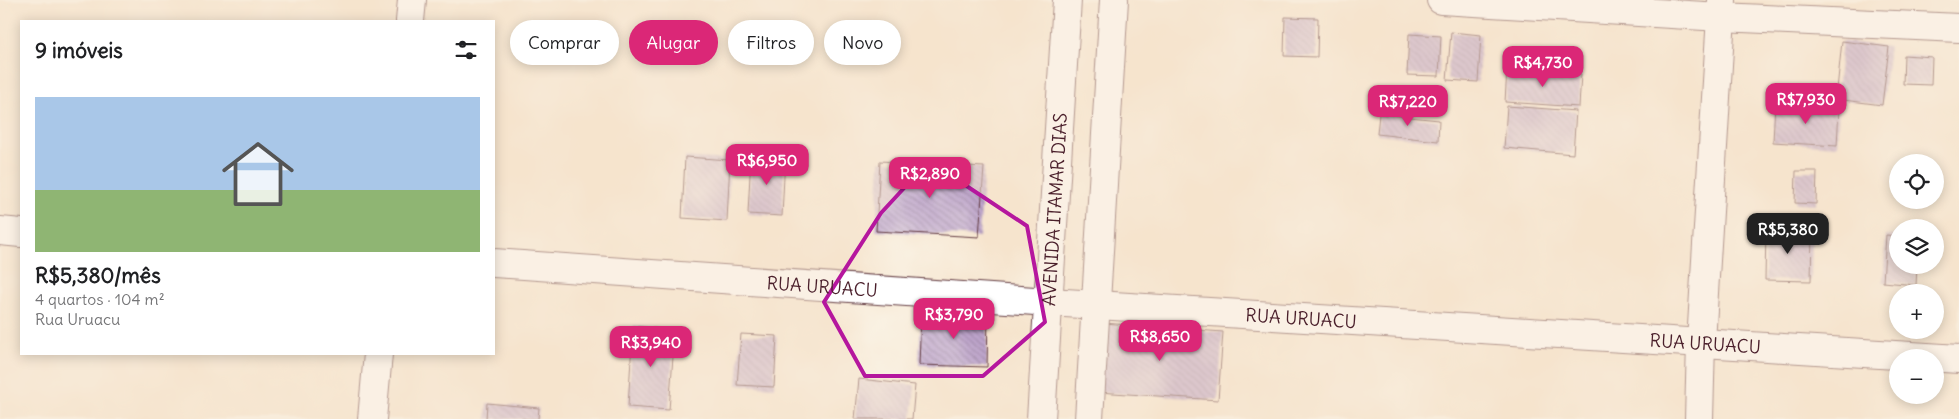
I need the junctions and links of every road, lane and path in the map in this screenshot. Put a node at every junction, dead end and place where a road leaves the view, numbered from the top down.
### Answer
1 (412, 0) edge
2 (1067, 0) edge
3 (1114, 0) edge
4 (1442, 0) edge
5 (1721, 8) edge
6 (410, 20) edge
7 (1959, 28) edge
8 (0, 231) edge
9 (20, 233) edge
10 (495, 262) edge
11 (1049, 302) junction
12 (1096, 304) junction
13 (1701, 342) junction
14 (378, 355) edge
15 (1959, 359) edge
16 (372, 419) edge
17 (1041, 419) edge
18 (1089, 419) edge
19 (1699, 419) edge

1 - 6 street
2 - 11 street, AVENIDA ITAMAR DIAS
3 - 12 street
4 - 5 street
5 - 7 street
5 - 13 street
8 - 9 street
10 - 11 street, RUA URUACU
11 - 12 street, RUA URUACU
11 - 17 street, AVENIDA ITAMAR DIAS
12 - 13 street, RUA URUACU
12 - 18 street
13 - 15 street, RUA URUACU
13 - 19 street
14 - 16 street

